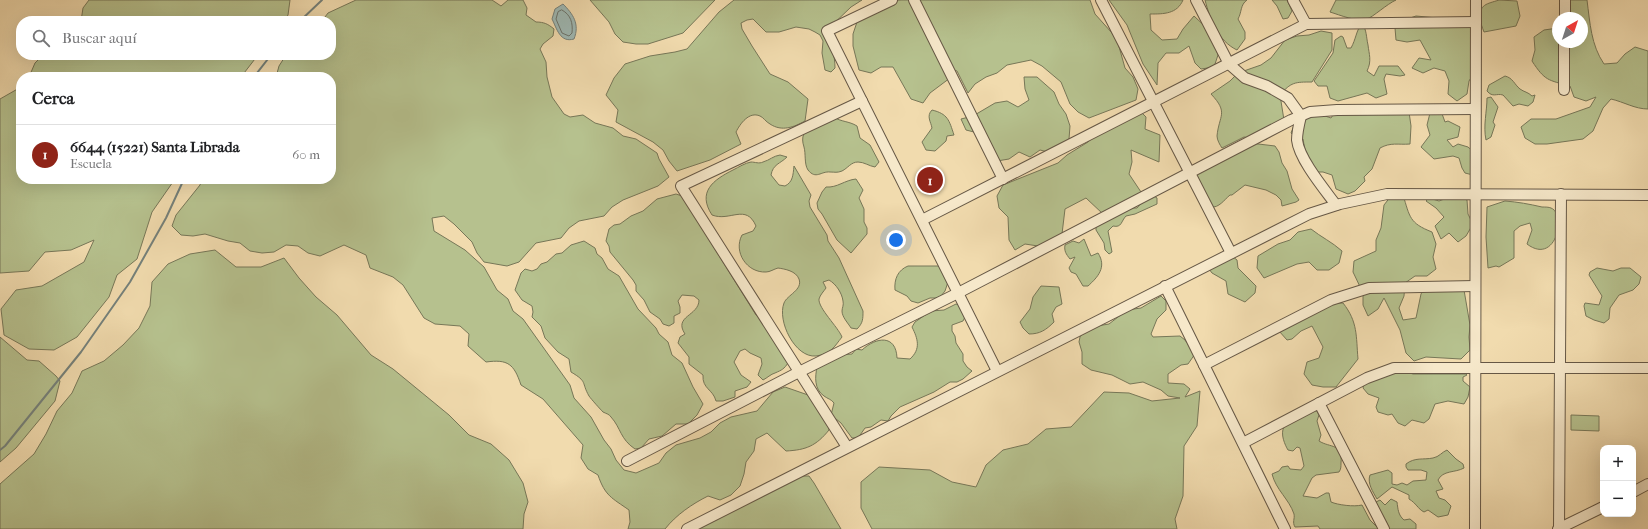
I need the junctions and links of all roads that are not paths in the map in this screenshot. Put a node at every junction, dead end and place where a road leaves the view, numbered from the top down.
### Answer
1 (892, 0) edge
2 (914, 0) edge
3 (1101, 0) edge
4 (1196, 0) edge
5 (1293, 0) edge
6 (1476, 0) edge
7 (1565, 0) edge
8 (1565, 12) edge
9 (1476, 22) junction
10 (1306, 24) junction
11 (1564, 48) edge
12 (1228, 64) junction
13 (1564, 90) dead end
14 (862, 101) junction
15 (1154, 102) junction
16 (1476, 109) junction
17 (1301, 116) junction
18 (1190, 173) junction
19 (1003, 179) junction
20 (1475, 194) junction
21 (1561, 194) junction
22 (1648, 195) edge
23 (1336, 205) junction
24 (922, 220) junction
25 (1231, 253) junction
26 (1165, 286) junction
27 (1475, 286) junction
28 (958, 293) junction
29 (1204, 365) junction
30 (1475, 368) junction
31 (1560, 368) junction
32 (1648, 368) edge
33 (997, 371) junction
34 (799, 372) junction
35 (1319, 403) junction
36 (1243, 443) junction
37 (847, 447) junction
38 (627, 461) dead end
39 (1648, 484) edge
40 (1636, 490) edge
41 (1600, 508) edge
42 (687, 529) edge
43 (1285, 529) edge
44 (1384, 529) edge
45 (1475, 529) edge
46 (1558, 529) edge

1 - 14 street
2 - 19 street
3 - 15 street
4 - 12 street
5 - 10 street
6 - 9 street
7 - 8 street
9 - 10 street
9 - 16 street
10 - 12 street
11 - 13 street
12 - 15 street
12 - 17 street
14 - 24 street
14 - 34 street
15 - 18 street
15 - 19 street
16 - 17 street
16 - 20 street
17 - 18 street
17 - 23 street
18 - 25 street
18 - 28 street
19 - 24 street
20 - 21 street
20 - 23 street
20 - 27 street
21 - 22 street
21 - 31 street
23 - 25 street
24 - 28 street
25 - 26 street
26 - 29 street
26 - 33 street
27 - 29 street
27 - 30 street
28 - 33 street
28 - 34 street
29 - 36 street
30 - 31 street
30 - 35 street
30 - 45 street
31 - 32 street
31 - 46 street
33 - 37 street
34 - 37 street
34 - 38 street
35 - 36 street
35 - 44 street
36 - 43 street
37 - 42 street
39 - 40 street
41 - 46 street

